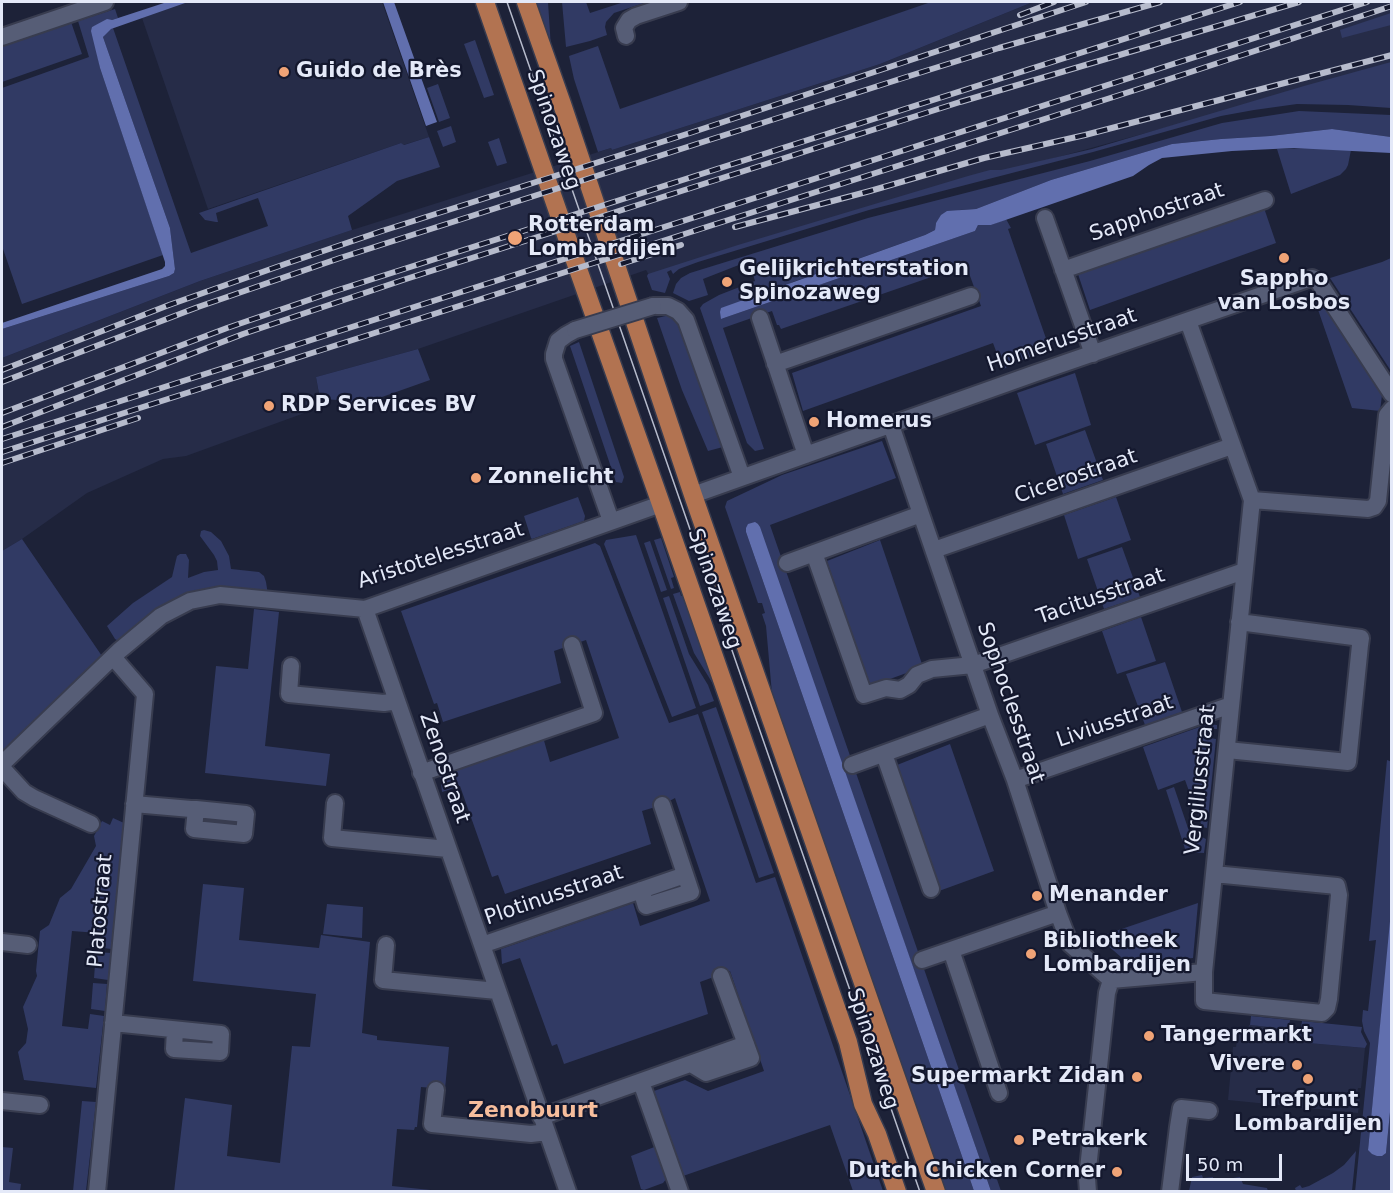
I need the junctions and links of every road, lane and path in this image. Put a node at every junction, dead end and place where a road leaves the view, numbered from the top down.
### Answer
1 (105, 2) edge
2 (485, 2) edge
3 (526, 2) edge
4 (656, 2) edge
5 (679, 2) edge
6 (2, 37) edge
7 (1265, 200) dead end
8 (1045, 218) dead end
9 (1063, 270) junction
10 (971, 296) dead end
11 (760, 318) dead end
12 (1188, 321) junction
13 (1093, 354) junction
14 (775, 364) junction
15 (1392, 394) edge
16 (1392, 409) edge
17 (891, 425) junction
18 (1232, 446) junction
19 (806, 456) junction
20 (742, 477) junction
21 (693, 495) junction
22 (1252, 500) junction
23 (662, 504) junction
24 (921, 514) junction
25 (611, 522) junction
26 (934, 550) junction
27 (814, 554) junction
28 (787, 563) dead end
29 (1244, 572) junction
30 (365, 609) junction
31 (1239, 622) junction
32 (572, 645) dead end
33 (113, 657) junction
34 (973, 665) junction
35 (291, 666) dead end
36 (397, 701) junction
37 (1231, 705) junction
38 (990, 715) junction
39 (1227, 750) junction
40 (884, 754) junction
41 (852, 765) dead end
42 (2, 766) edge
43 (422, 773) junction
44 (1014, 780) junction
45 (335, 802) dead end
46 (134, 804) junction
47 (662, 805) dead end
48 (196, 809) dead end
49 (91, 824) dead end
50 (448, 849) junction
51 (1214, 874) junction
52 (931, 889) dead end
53 (1058, 913) junction
54 (2, 942) edge
55 (28, 945) dead end
56 (386, 945) dead end
57 (482, 945) junction
58 (951, 950) junction
59 (922, 960) dead end
60 (1204, 972) junction
61 (721, 976) dead end
62 (1111, 980) junction
63 (497, 991) junction
64 (113, 1023) junction
65 (175, 1030) dead end
66 (641, 1082) junction
67 (436, 1090) dead end
68 (999, 1093) dead end
69 (2, 1101) edge
70 (40, 1105) dead end
71 (1209, 1111) dead end
72 (544, 1125) junction
73 (97, 1191) edge
74 (568, 1191) edge
75 (680, 1191) edge
76 (897, 1191) edge
77 (936, 1191) edge
78 (1088, 1191) edge
79 (1170, 1191) edge

1 - 6 street
2 - 23 main road, Spinozaweg
3 - 21 main road, Spinozaweg
4 - 5 street
7 - 9 street, Sapphostraat
8 - 9 street
9 - 13 street
10 - 14 street
11 - 14 street
12 - 13 street, Homerusstraat
12 - 15 street, Homerusstraat
12 - 18 street, Vergiliusstraat
13 - 17 street, Homerusstraat
14 - 19 street
16 - 22 street
17 - 19 street, Homerusstraat
17 - 24 street, Sophoclesstraat
18 - 22 street, Vergiliusstraat
18 - 26 street, Cicerostraat
19 - 20 street, Homerusstraat
20 - 21 street, Homerusstraat
20 - 25 street, bridge
21 - 77 main road, Spinozaweg
22 - 29 street, Vergiliusstraat
23 - 25 street, Aristotelesstraat
23 - 76 main road, Spinozaweg
24 - 26 street, Sophoclesstraat
24 - 27 street
25 - 30 street, Aristotelesstraat
26 - 34 street, Sophoclesstraat
27 - 28 street
27 - 34 street, Tacitusstraat
29 - 31 street, Vergiliusstraat
29 - 34 street, Tacitusstraat
30 - 33 street, Aristotelesstraat
30 - 36 street, Zenostraat
31 - 37 street, Vergiliusstraat
31 - 39 street
32 - 43 street
33 - 42 street, Aristotelesstraat
33 - 46 street, Platostraat
34 - 38 street, Sophoclesstraat
35 - 36 street, Zenostraat
36 - 43 street, Zenostraat
37 - 39 street, Vergiliusstraat
37 - 44 street, Liviusstraat
38 - 40 street
38 - 44 street, Sophoclesstraat
39 - 51 street, Vergiliusstraat
40 - 41 street
40 - 52 street
42 - 49 street
43 - 50 street, Zenostraat
44 - 53 street, Sophoclesstraat
45 - 50 street, Zenostraat
46 - 48 street
46 - 64 street, Platostraat
47 - 57 street, Plotinusstraat
50 - 57 street, Zenostraat
51 - 60 street, Vergiliusstraat
51 - 60 street, Vergiliusstraat
53 - 58 street
53 - 62 street, Sophoclesstraat
54 - 55 street
56 - 63 street
57 - 63 street, Zenostraat
58 - 59 street
58 - 68 street
60 - 62 street
61 - 66 street
62 - 78 street
63 - 72 street, Zenostraat
64 - 65 street
64 - 73 street, Platostraat
66 - 72 street
66 - 75 street
67 - 72 street
69 - 70 street
71 - 79 street
72 - 74 street, Zenostraat

